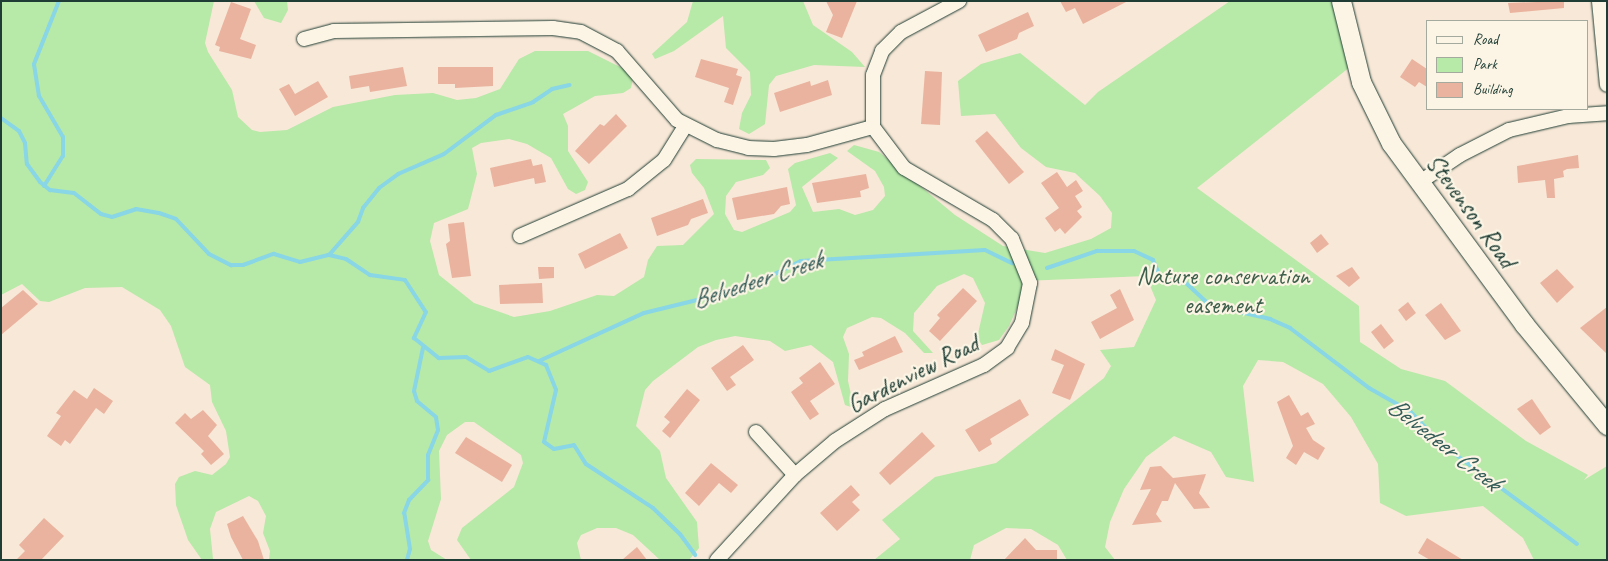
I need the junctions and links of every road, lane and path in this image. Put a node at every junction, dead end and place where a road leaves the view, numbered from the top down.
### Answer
1 (959, 1) edge
2 (1341, 1) edge
3 (1599, 1) edge
4 (304, 40) dead end
5 (1607, 85) edge
6 (1607, 113) edge
7 (685, 126) junction
8 (873, 127) junction
9 (1420, 182) junction
10 (520, 236) dead end
11 (1607, 426) edge
12 (756, 432) dead end
13 (795, 475) junction
14 (717, 560) edge

1 - 8 street
2 - 9 street, Stevenson Road
3 - 5 street
4 - 7 street
6 - 9 street
7 - 8 street
7 - 10 street
8 - 13 street, Gardenview Road
9 - 11 street, Stevenson Road
12 - 13 street
13 - 14 street, Gardenview Road

